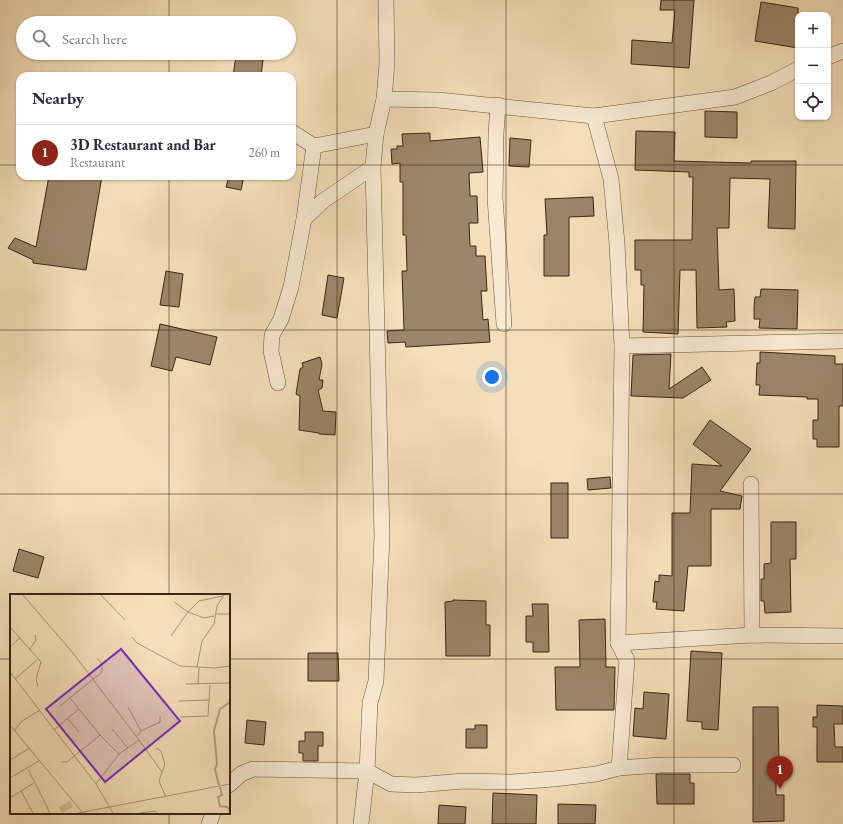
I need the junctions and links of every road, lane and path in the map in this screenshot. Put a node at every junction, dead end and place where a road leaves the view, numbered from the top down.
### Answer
1 (386, 0) edge
2 (843, 51) edge
3 (831, 56) edge
4 (795, 71) edge
5 (384, 99) junction
6 (498, 105) junction
7 (594, 116) junction
8 (376, 134) junction
9 (296, 135) edge
10 (314, 146) junction
11 (373, 167) junction
12 (304, 219) junction
13 (504, 324) dead end
14 (843, 341) edge
15 (622, 346) junction
16 (278, 383) dead end
17 (751, 484) dead end
18 (752, 635) junction
19 (843, 636) edge
20 (618, 643) junction
21 (733, 765) dead end
22 (619, 768) junction
23 (367, 771) junction
24 (230, 785) edge
25 (213, 814) edge
26 (209, 824) edge
27 (361, 824) edge

1 - 5 street
2 - 3 street
4 - 7 street
5 - 6 street
5 - 8 street
6 - 7 street
6 - 13 street
7 - 15 street
8 - 10 street
8 - 11 street
9 - 10 street
10 - 12 street
11 - 12 street
11 - 23 street
12 - 16 street
14 - 15 street
15 - 20 street
17 - 18 street
18 - 19 street
18 - 20 street
20 - 22 street
21 - 22 street
22 - 23 street
23 - 24 street
23 - 27 street
25 - 26 street

